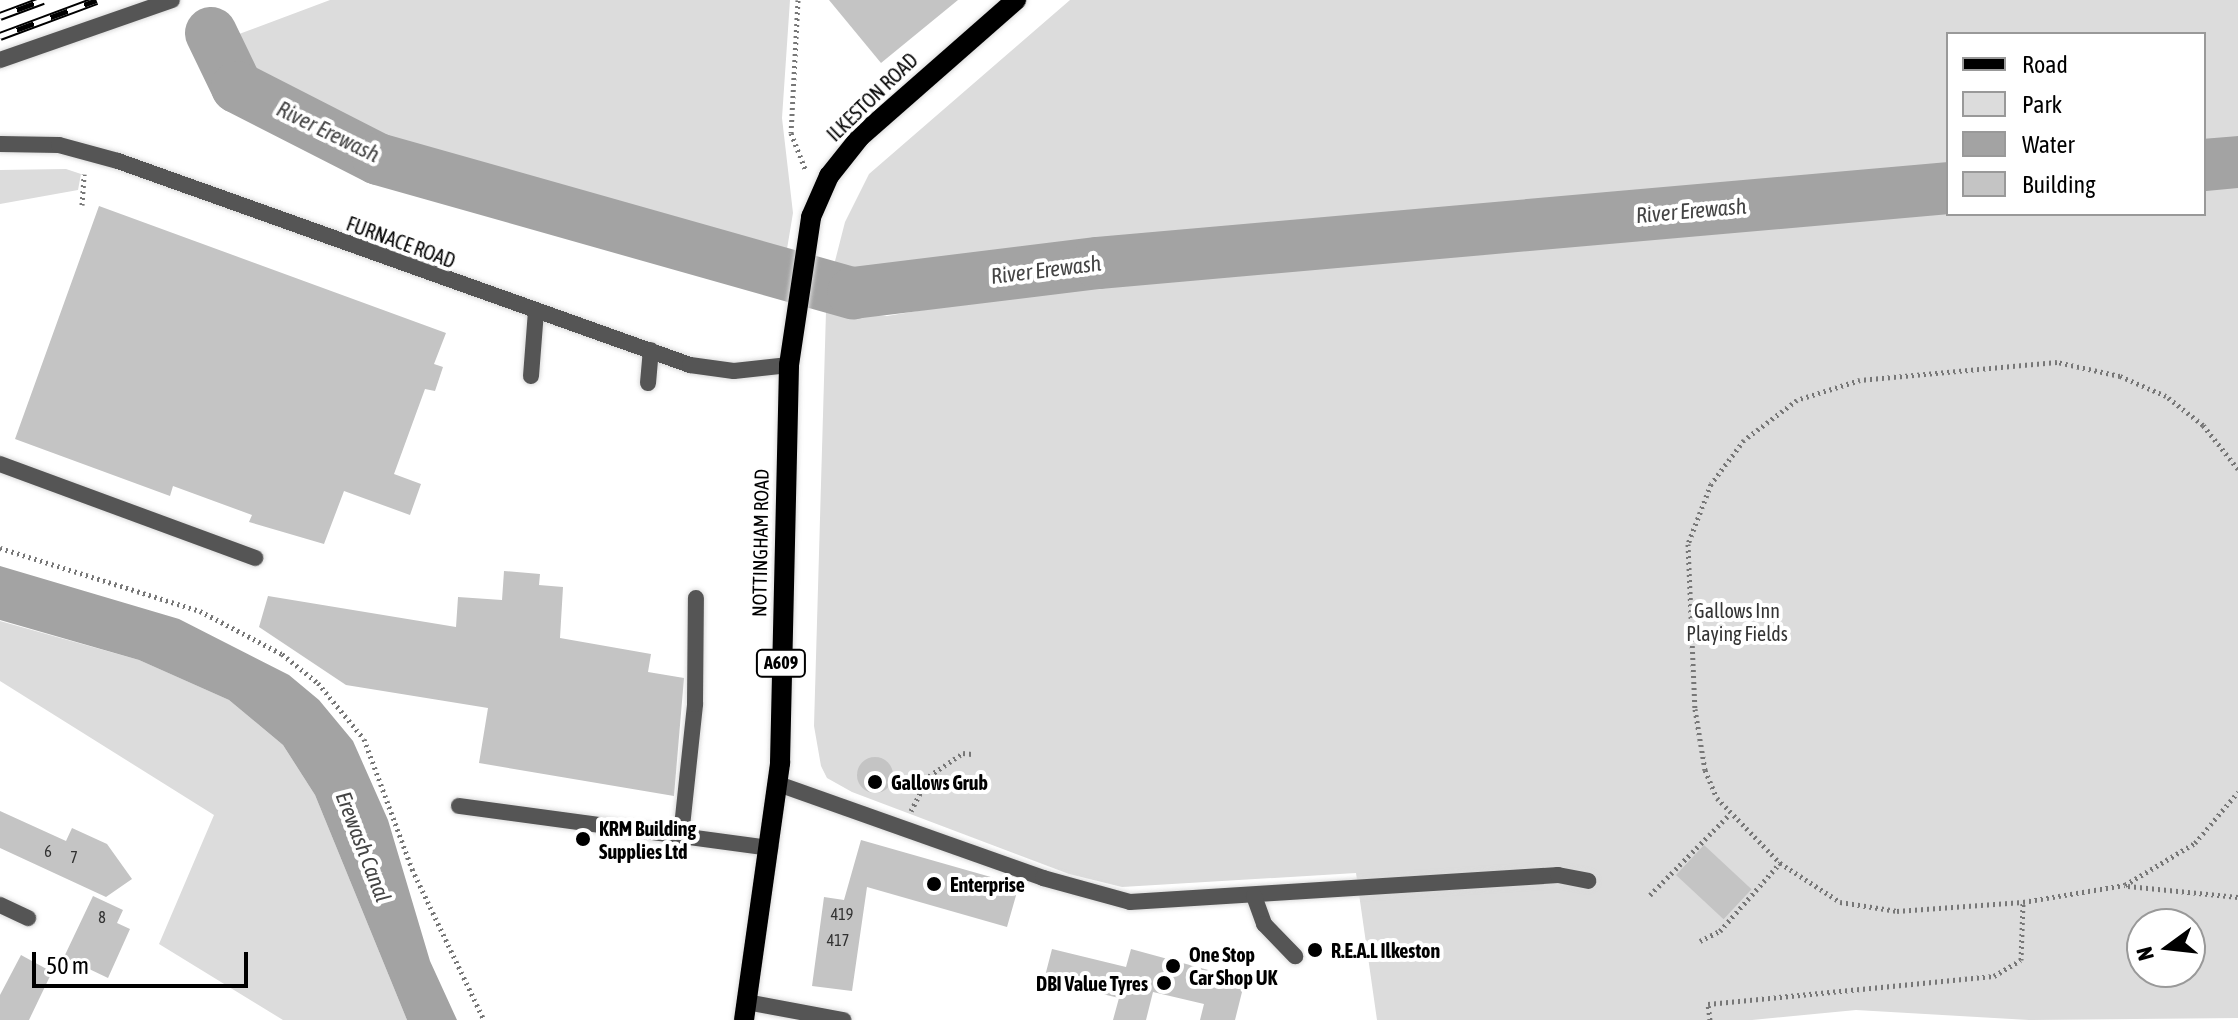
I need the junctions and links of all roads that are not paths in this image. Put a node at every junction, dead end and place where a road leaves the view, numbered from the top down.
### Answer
1 (172, 0) edge
2 (1016, 0) edge
3 (0, 60) edge
4 (0, 144) edge
5 (794, 304) joint
6 (536, 311) junction
7 (651, 350) junction
8 (789, 365) junction
9 (531, 376) dead end
10 (648, 383) dead end
11 (0, 464) edge
12 (255, 558) dead end
13 (696, 598) dead end
14 (778, 784) junction
15 (459, 806) dead end
16 (681, 836) junction
17 (770, 848) junction
18 (1588, 881) dead end
19 (1254, 896) junction
20 (0, 905) edge
21 (28, 918) dead end
22 (1295, 956) dead end
23 (746, 1011) edge
24 (843, 1020) edge

1 - 3 street
2 - 5 main road, ILKESTON ROAD / A609
4 - 6 street, FURNACE ROAD
5 - 8 main road, NOTTINGHAM ROAD / A609
6 - 7 street, FURNACE ROAD
6 - 9 street
7 - 8 street, FURNACE ROAD
7 - 10 street
8 - 14 main road, NOTTINGHAM ROAD / A609
11 - 12 street
13 - 16 street
14 - 17 main road, NOTTINGHAM ROAD / A609
14 - 19 street
15 - 16 street
16 - 17 street
17 - 23 main road, NOTTINGHAM ROAD / A609
18 - 19 street
19 - 22 street
20 - 21 street
23 - 24 street

